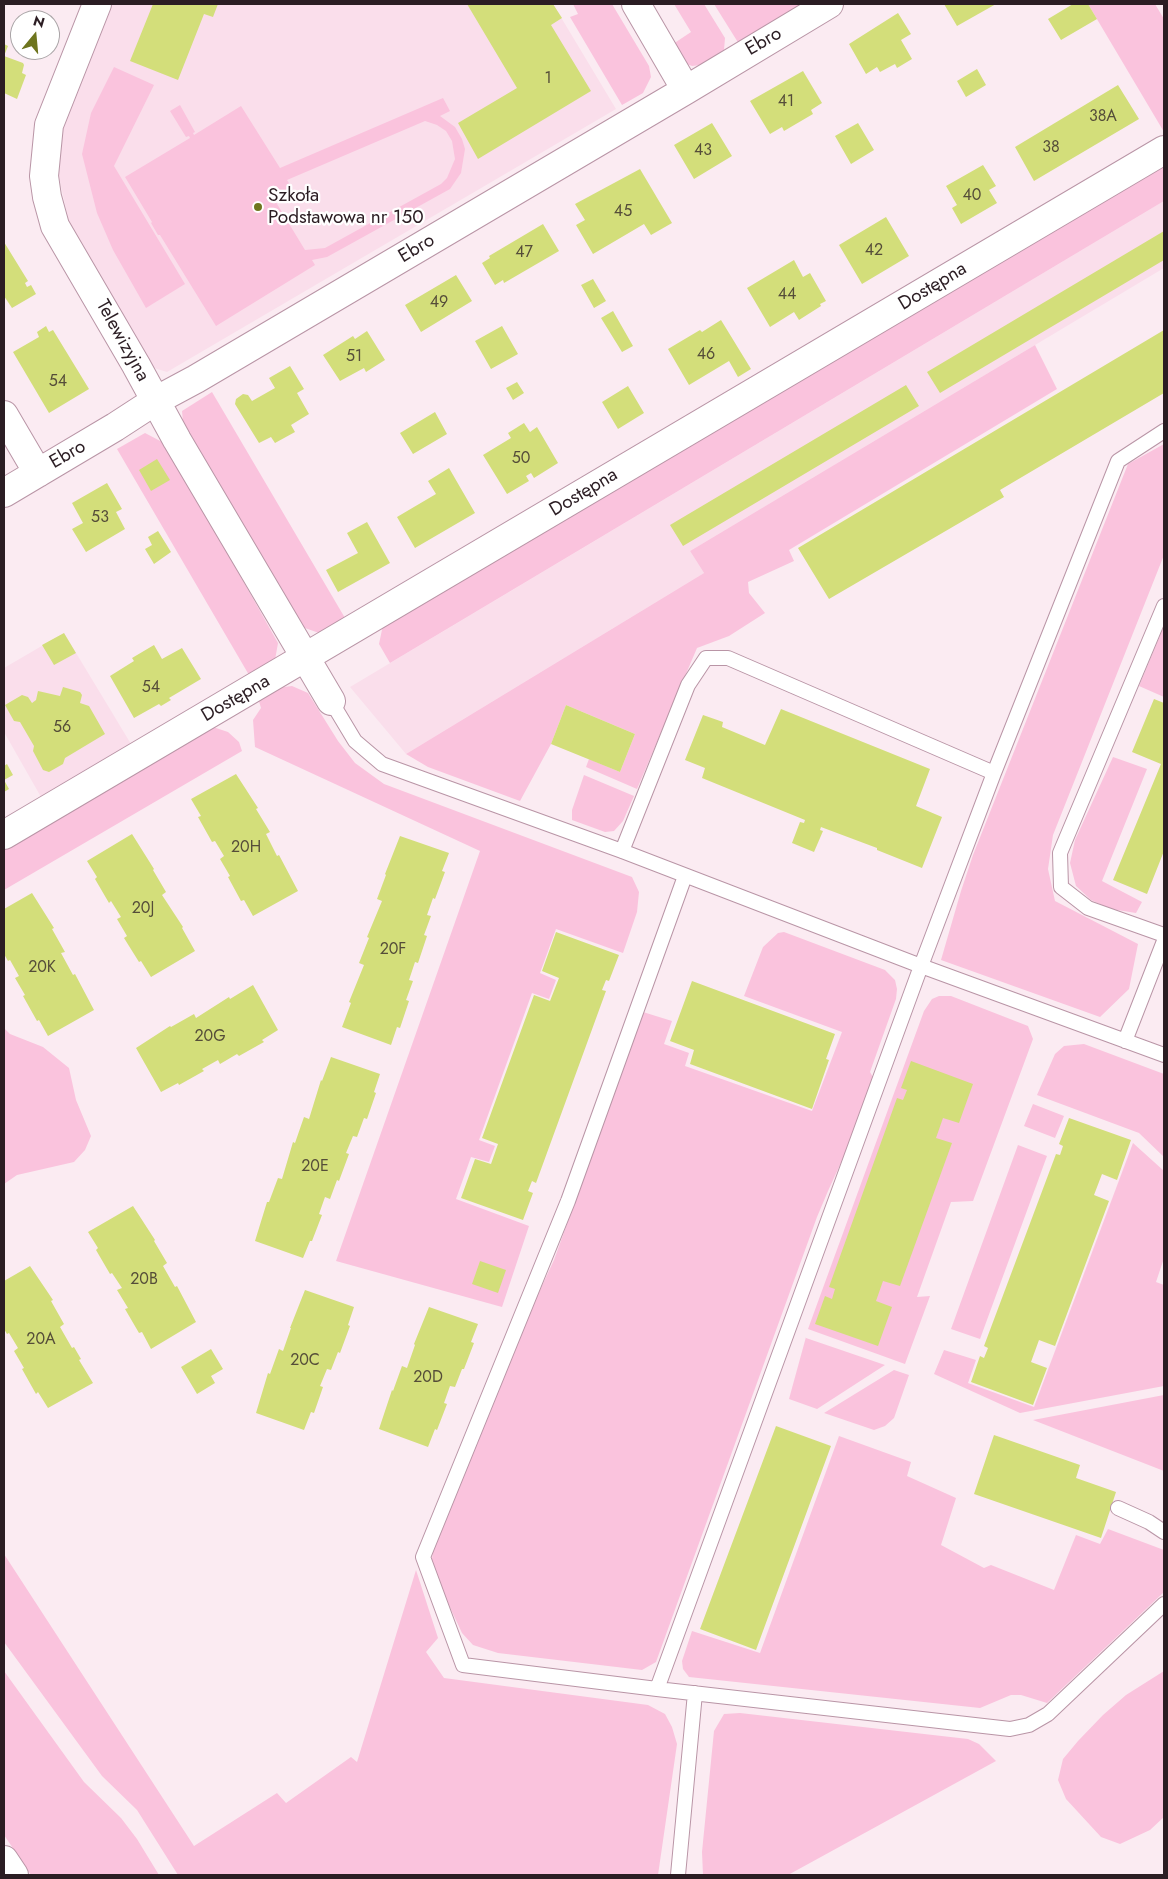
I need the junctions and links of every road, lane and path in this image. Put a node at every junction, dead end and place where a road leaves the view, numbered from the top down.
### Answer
1 (97, 4) edge
2 (636, 4) edge
3 (829, 4) edge
4 (686, 90) junction
5 (1164, 150) edge
6 (155, 401) junction
7 (4, 414) edge
8 (1164, 431) edge
9 (38, 473) junction
10 (4, 494) edge
11 (1164, 606) edge
12 (305, 658) junction
13 (331, 700) joint
14 (994, 773) junction
15 (4, 836) edge
16 (622, 851) junction
17 (685, 876) junction
18 (1164, 936) edge
19 (1164, 941) edge
20 (921, 966) junction
21 (1125, 1041) junction
22 (1164, 1056) edge
23 (1118, 1508) dead end
24 (1164, 1532) edge
25 (1164, 1604) edge
26 (657, 1689) junction
27 (695, 1693) junction
28 (4, 1860) edge
29 (14, 1875) edge
30 (678, 1875) edge

1 - 6 street, Telewizyjna
2 - 4 street
3 - 4 street, Ebro
4 - 6 street, Ebro
5 - 12 street, Dostępna
6 - 9 street, Ebro
6 - 12 street, Telewizyjna
7 - 9 street
8 - 14 lane
9 - 10 street, Ebro
11 - 18 lane
12 - 13 street, Telewizyjna
12 - 15 street, Dostępna
13 - 16 lane
14 - 16 lane
14 - 20 lane
16 - 17 lane
17 - 20 lane
17 - 26 lane
19 - 21 lane
20 - 21 lane
20 - 26 lane
21 - 22 lane
23 - 24 lane
25 - 27 lane
26 - 27 lane
27 - 30 lane
28 - 29 street

